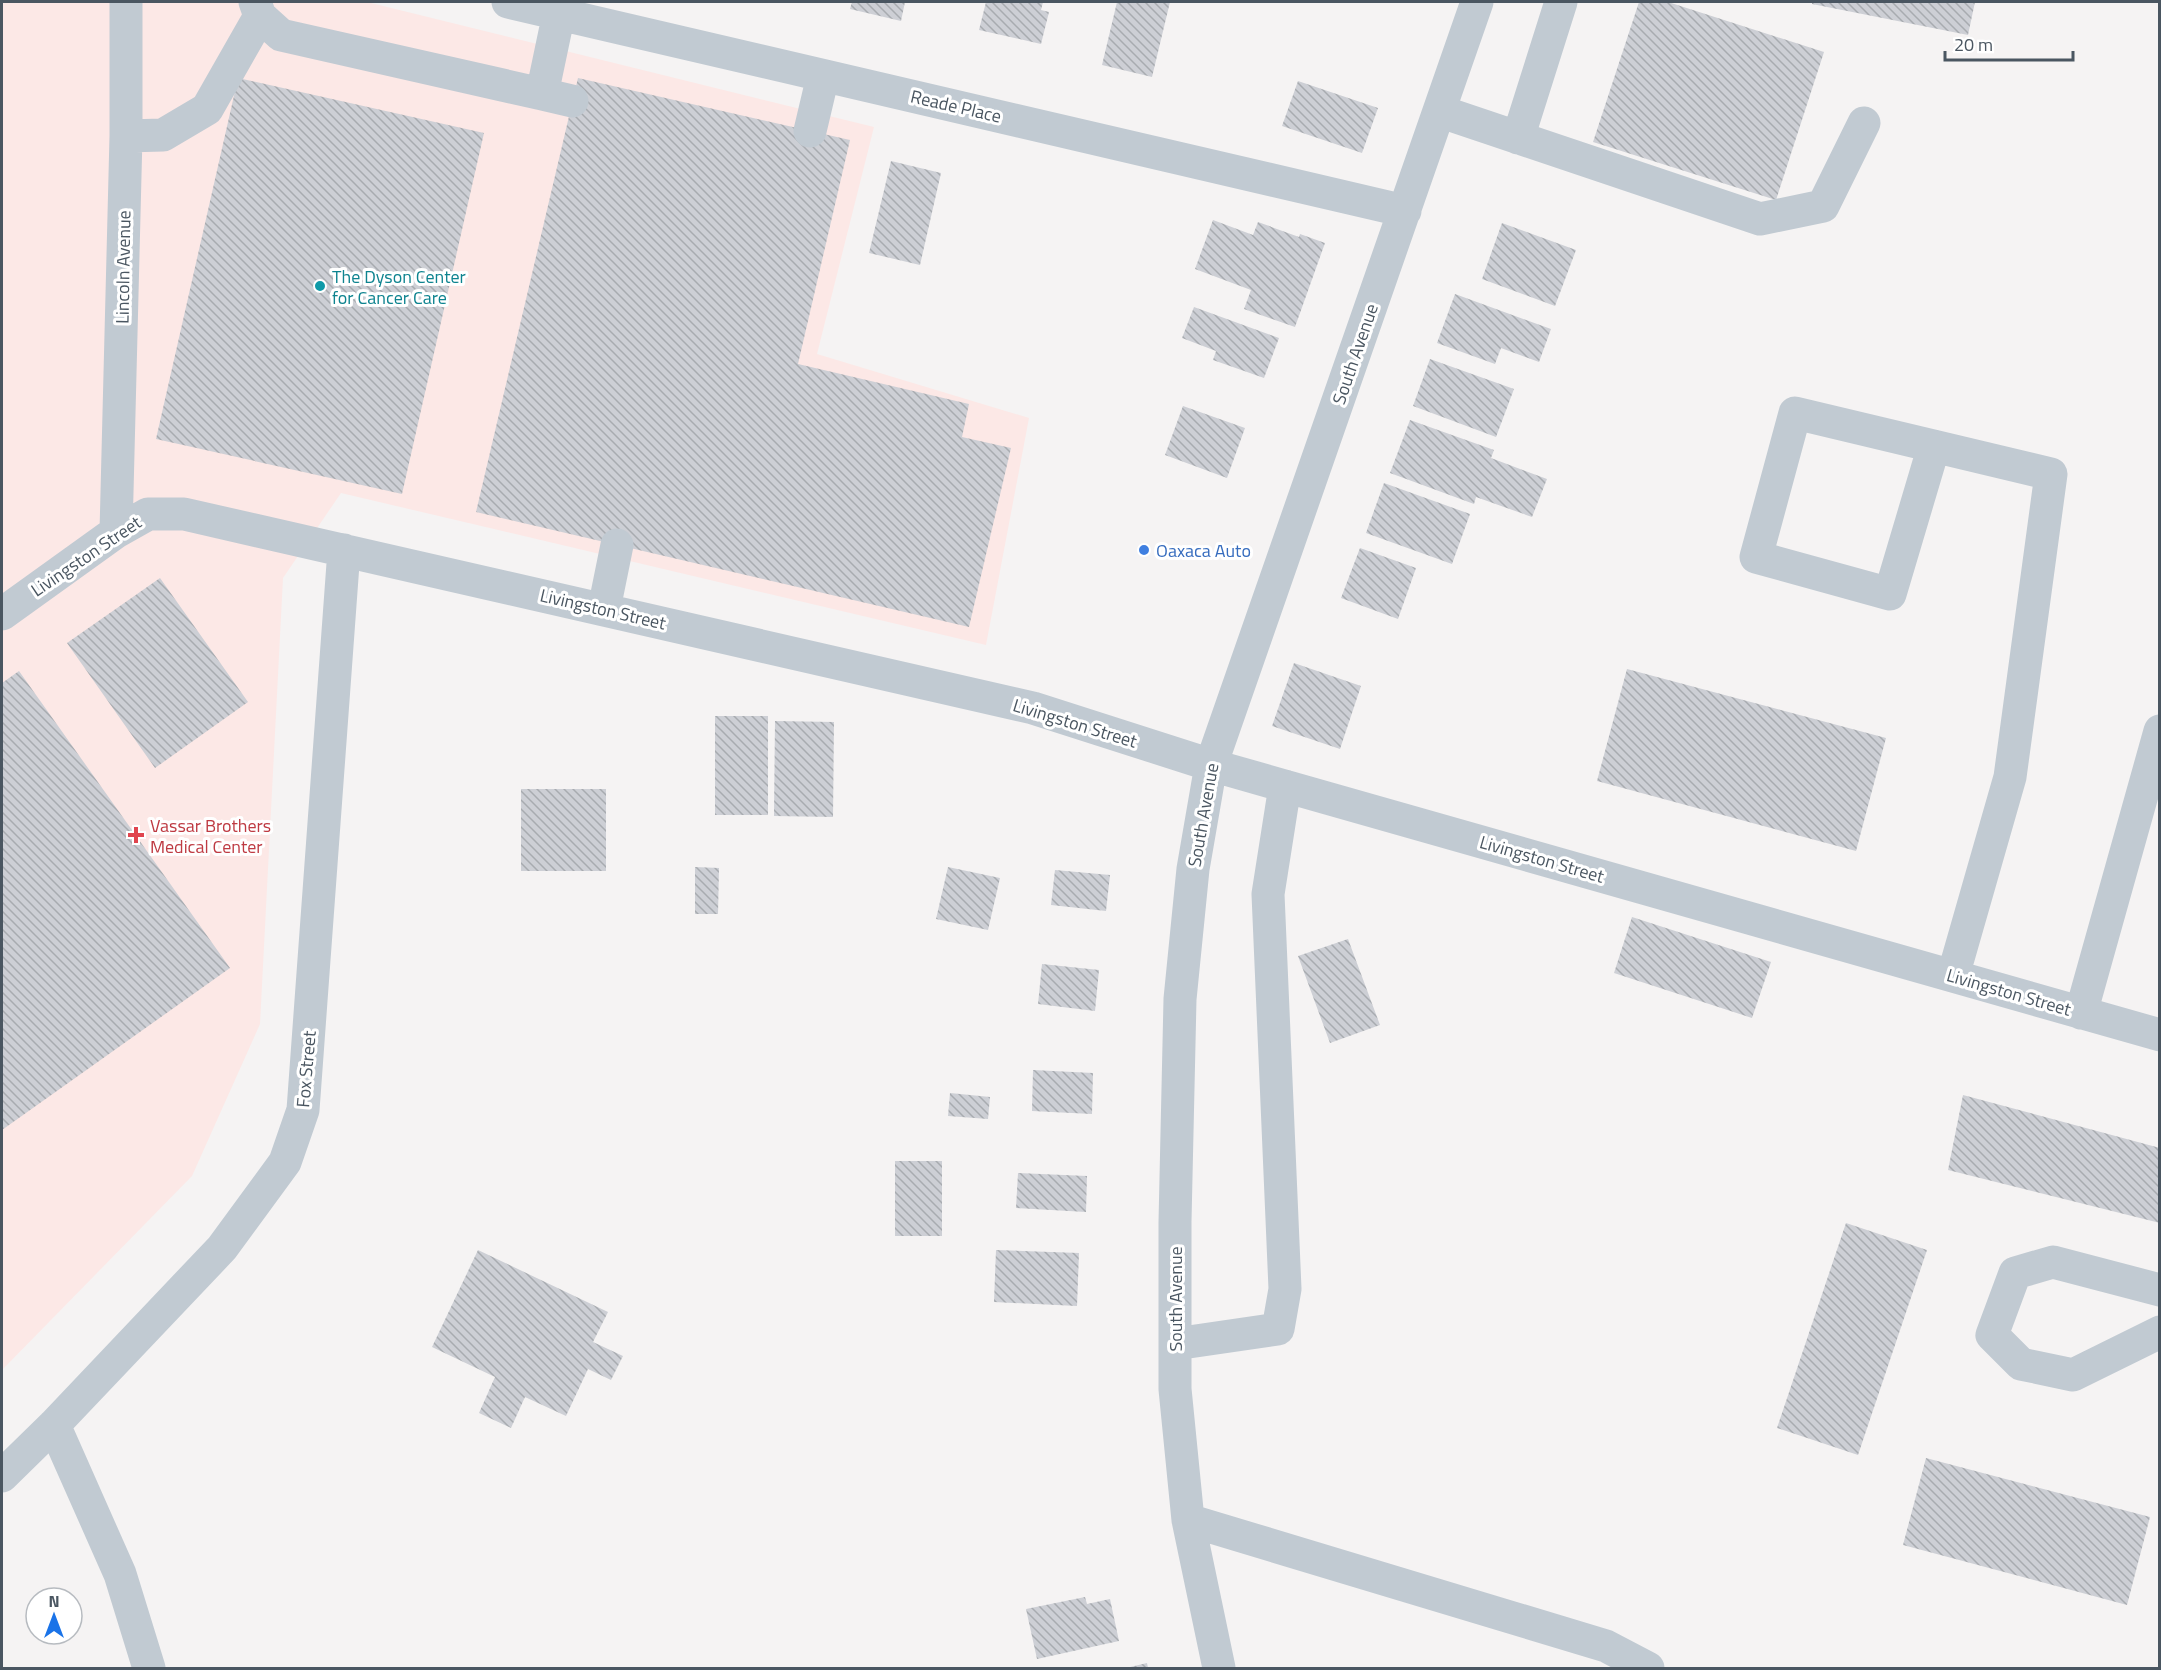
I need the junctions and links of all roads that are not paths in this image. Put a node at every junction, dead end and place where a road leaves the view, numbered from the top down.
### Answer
1 (126, 2) edge
2 (508, 2) edge
3 (1477, 2) edge
4 (1561, 2) edge
5 (258, 9) edge
6 (559, 14) junction
7 (823, 75) junction
8 (1439, 111) junction
9 (1864, 123) dead end
10 (810, 131) dead end
11 (126, 136) junction
12 (1518, 138) junction
13 (1405, 211) junction
14 (1934, 446) junction
15 (116, 532) junction
16 (617, 545) dead end
17 (344, 550) junction
18 (604, 609) junction
19 (2, 614) edge
20 (2160, 731) edge
21 (1211, 765) junction
22 (1285, 786) junction
23 (1953, 976) junction
24 (2081, 1013) junction
25 (2160, 1035) edge
26 (2160, 1290) edge
27 (2160, 1332) edge
28 (1175, 1344) junction
29 (54, 1425) junction
30 (2, 1476) edge
31 (1188, 1520) junction
32 (149, 1668) edge
33 (1219, 1668) edge
34 (1648, 1668) edge

1 - 11 street, Lincoln Avenue
2 - 6 street, Reade Place
3 - 8 street, South Avenue
4 - 12 street
5 - 6 street
5 - 11 street
6 - 7 street, Reade Place
7 - 10 street
7 - 13 street, Reade Place
8 - 12 street
8 - 13 street, South Avenue
9 - 12 street
11 - 15 street, Lincoln Avenue
13 - 21 street, South Avenue
14 - 14 street
14 - 23 street
15 - 17 street, Livingston Street
15 - 19 street, Livingston Street
16 - 18 street
17 - 18 street, Livingston Street
17 - 29 street, Fox Street
18 - 21 street, Livingston Street
20 - 24 street
21 - 22 street, Livingston Street
21 - 28 street, South Avenue
22 - 23 street, Livingston Street
22 - 28 street
23 - 24 street, Livingston Street
24 - 25 street, Livingston Street
26 - 27 street
28 - 31 street, South Avenue
29 - 30 street, Fox Street
29 - 32 street
31 - 33 street, South Avenue
31 - 34 street

